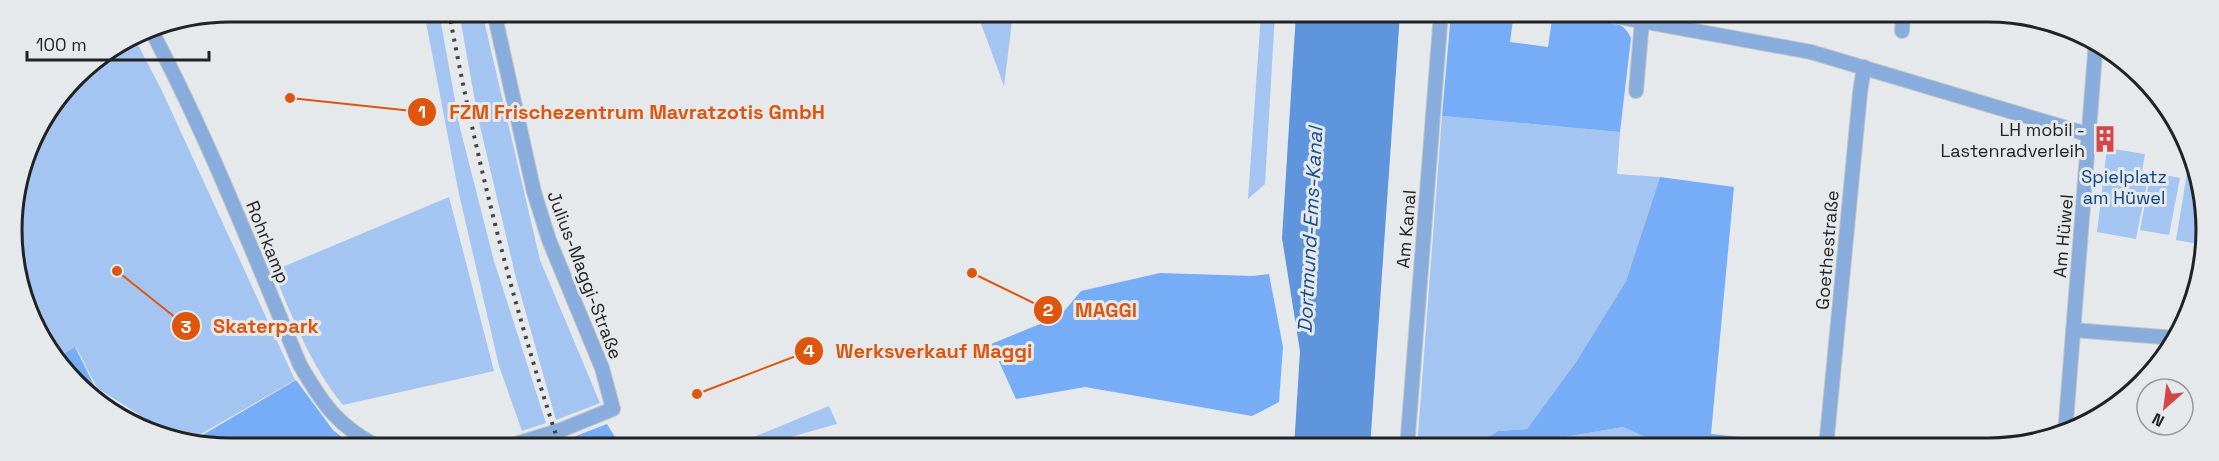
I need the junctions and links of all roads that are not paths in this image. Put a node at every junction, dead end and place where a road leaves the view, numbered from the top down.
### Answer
1 (1440, 22) edge
2 (1642, 22) edge
3 (1648, 22) edge
4 (1903, 22) edge
5 (496, 23) edge
6 (1902, 31) dead end
7 (155, 37) edge
8 (2095, 52) edge
9 (1864, 67) junction
10 (1636, 91) dead end
11 (2090, 135) junction
12 (2073, 330) junction
13 (2167, 337) edge
14 (2066, 424) edge
15 (361, 438) edge
16 (540, 438) edge
17 (1408, 438) edge
18 (1827, 438) dead end

1 - 17 street, Am Kanal
2 - 10 street
3 - 9 street
4 - 6 street
5 - 16 street, Julius-Maggi-Straße
7 - 15 street, Rohrkamp
8 - 11 street, Am Hüwel
9 - 11 street
9 - 18 street, Goethestraße
11 - 12 street, Am Hüwel
12 - 13 street
12 - 14 street, Am Hüwel

